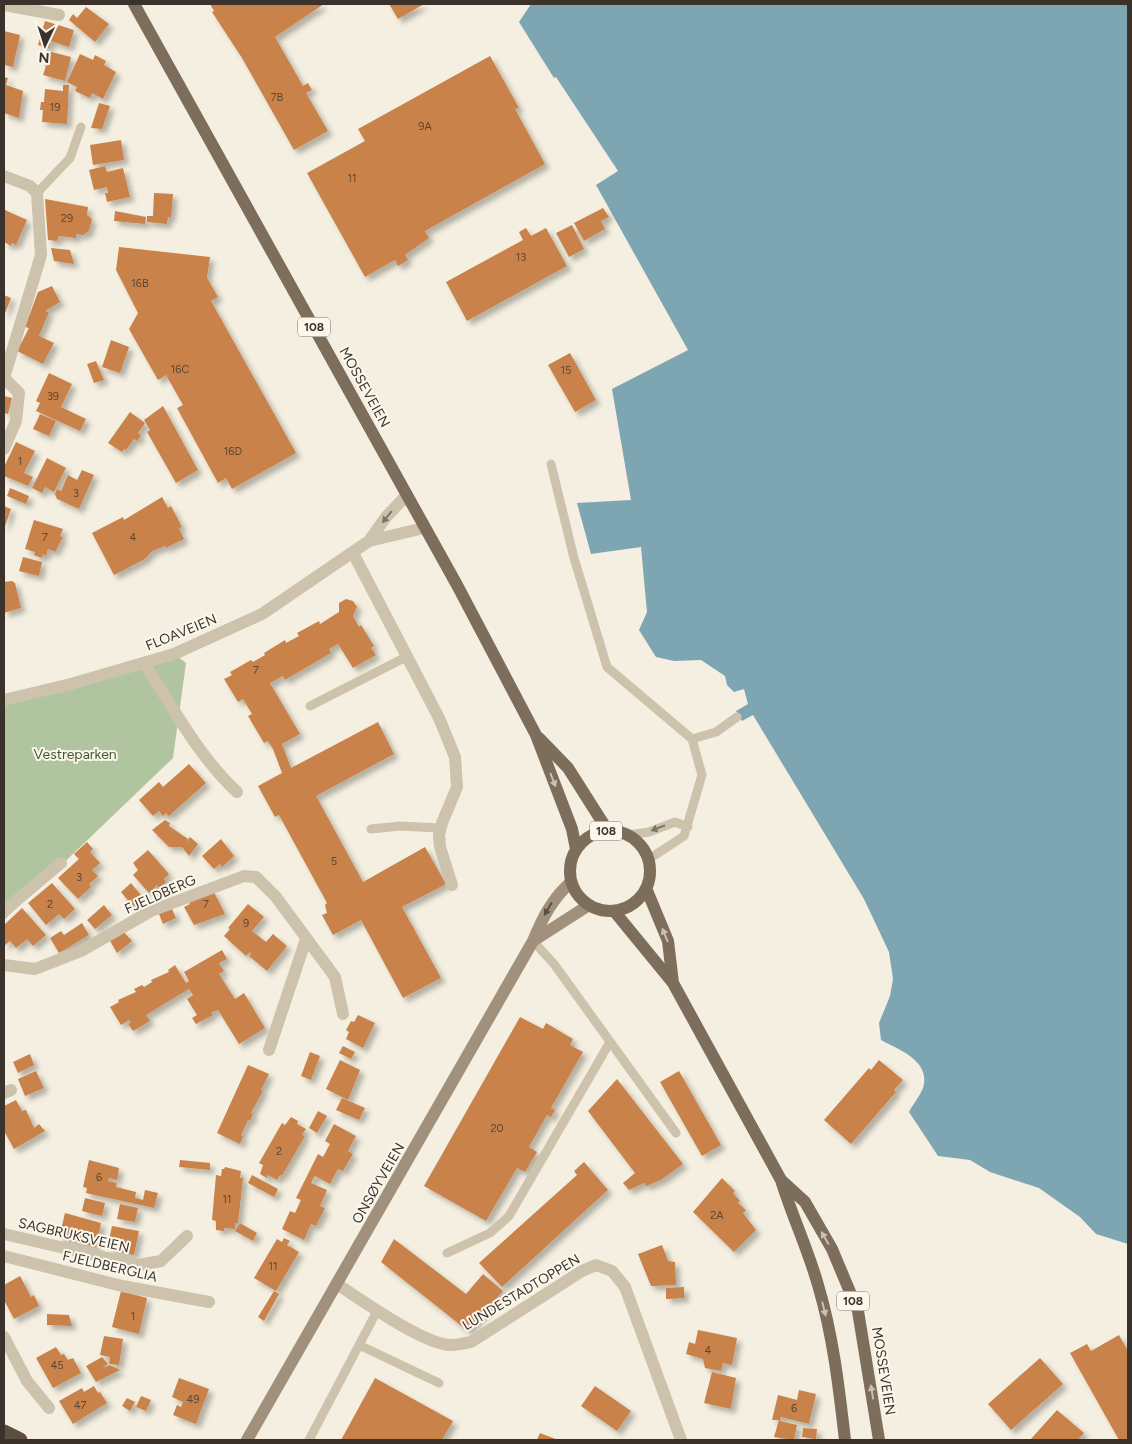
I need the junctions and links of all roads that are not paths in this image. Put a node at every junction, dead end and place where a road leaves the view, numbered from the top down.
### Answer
1 (134, 4) edge
2 (4, 5) edge
3 (59, 15) dead end
4 (81, 127) dead end
5 (4, 176) edge
6 (36, 193) junction
7 (4, 378) edge
8 (4, 450) edge
9 (551, 464) dead end
10 (407, 494) junction
11 (424, 528) junction
12 (370, 542) junction
13 (353, 553) junction
14 (406, 657) junction
15 (144, 663) junction
16 (4, 700) edge
17 (310, 706) dead end
18 (737, 717) dead end
19 (536, 735) junction
20 (692, 739) junction
21 (237, 792) dead end
22 (688, 827) junction
23 (440, 828) junction
24 (371, 829) dead end
25 (608, 831) junction
26 (628, 835) junction
27 (576, 849) junction
28 (648, 859) junction
29 (61, 862) dead end
30 (571, 882) junction
31 (452, 885) dead end
32 (646, 888) junction
33 (589, 905) junction
34 (4, 911) edge
35 (614, 911) junction
36 (306, 939) junction
37 (533, 941) junction
38 (4, 965) edge
39 (673, 983) junction
40 (343, 1014) dead end
41 (610, 1042) junction
42 (269, 1050) dead end
43 (676, 1133) dead end
44 (781, 1180) junction
45 (4, 1234) edge
46 (187, 1236) dead end
47 (447, 1254) dead end
48 (4, 1256) edge
49 (337, 1284) junction
50 (209, 1302) dead end
51 (377, 1311) junction
52 (4, 1337) edge
53 (359, 1345) junction
54 (438, 1383) dead end
55 (49, 1408) dead end
56 (4, 1432) edge
57 (20, 1440) edge
58 (247, 1440) edge
59 (309, 1440) edge
60 (680, 1440) edge
61 (845, 1440) edge
62 (879, 1440) edge

1 - 10 main road, MOSSEVEIEN / 108
2 - 3 street
4 - 6 lane
5 - 6 street
6 - 7 street
7 - 8 street
9 - 20 lane
10 - 11 main road, MOSSEVEIEN / 108
10 -> 12 street, FLOAVEIEN
11 - 12 street, FLOAVEIEN
11 - 19 main road, MOSSEVEIEN / 108
12 - 13 street, FLOAVEIEN
13 - 14 street
13 - 15 street, FLOAVEIEN
14 - 17 lane
14 - 23 street
15 - 16 street, FLOAVEIEN
15 - 21 street
18 - 20 lane
19 - 25 main road, MOSSEVEIEN / 108
19 -> 27 main road, MOSSEVEIEN / 108
20 - 22 lane
22 -> 26 lane
22 - 28 lane
23 - 24 lane
23 - 31 street
25 - 26 main road, 108
25 - 27 main road, 108
26 - 28 main road, 108
27 - 30 main road, 108
28 - 32 main road, 108
29 - 34 street
30 - 33 main road
30 -> 37 street, ONSØYVEIEN
32 - 35 main road
39 -> 32 main road, MOSSEVEIEN / 108
33 - 35 main road
33 - 37 street, ONSØYVEIEN
35 - 39 main road, MOSSEVEIEN / 108
36 - 38 street, FJELDBERG
36 - 40 street, FJELDBERG
36 - 42 street
37 - 41 lane
37 - 49 street, ONSØYVEIEN
39 - 44 main road, MOSSEVEIEN / 108
41 - 43 lane
41 - 47 lane
44 -> 61 main road, MOSSEVEIEN / 108
62 -> 44 main road, MOSSEVEIEN / 108
45 - 46 street, SAGBRUKSVEIEN
48 - 50 street, FJELDBERGLIA
49 - 51 street, LUNDESTADTOPPEN
49 - 58 street, ONSØYVEIEN
51 - 53 lane
51 - 60 street, LUNDESTADTOPPEN
52 - 55 street
53 - 54 lane
53 - 59 lane
56 - 57 highway

